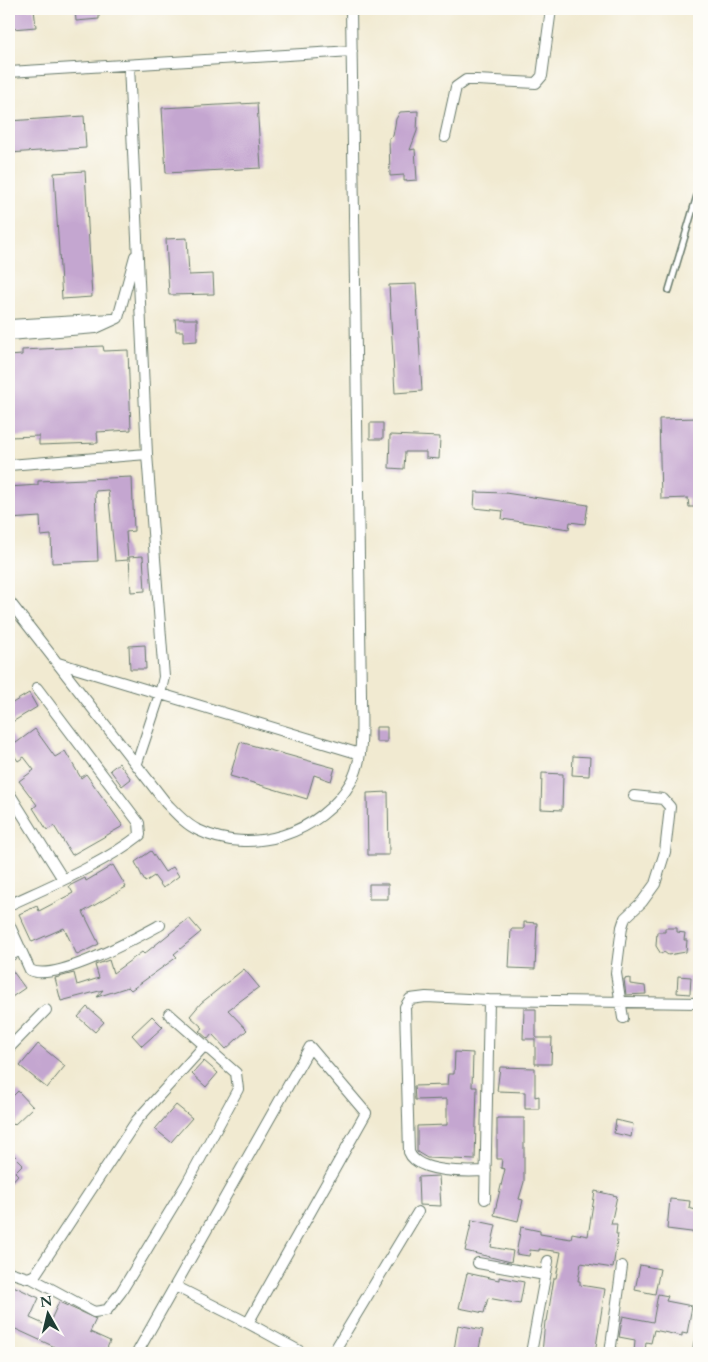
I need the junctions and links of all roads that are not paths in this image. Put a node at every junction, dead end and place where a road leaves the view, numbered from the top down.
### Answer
1 (351, 9) edge
2 (551, 9) edge
3 (352, 52) junction
4 (129, 65) junction
5 (9, 72) edge
6 (445, 137) dead end
7 (699, 189) edge
8 (138, 246) junction
9 (669, 290) dead end
10 (118, 318) junction
11 (9, 325) edge
12 (9, 335) edge
13 (147, 454) junction
14 (9, 465) edge
15 (9, 601) edge
16 (58, 663) junction
17 (36, 688) dead end
18 (160, 694) junction
19 (360, 754) junction
20 (136, 763) junction
21 (9, 793) edge
22 (634, 796) dead end
23 (63, 879) junction
24 (9, 905) edge
25 (9, 924) edge
26 (160, 925) dead end
27 (20, 950) junction
28 (9, 956) edge
29 (488, 1000) junction
30 (620, 1001) junction
31 (699, 1003) edge
32 (46, 1010) dead end
33 (169, 1014) dead end
34 (623, 1018) dead end
35 (205, 1045) junction
36 (9, 1048) edge
37 (486, 1171) junction
38 (485, 1199) dead end
39 (418, 1212) dead end
40 (548, 1261) dead end
41 (478, 1264) dead end
42 (622, 1266) dead end
43 (9, 1272) edge
44 (545, 1275) junction
45 (32, 1278) junction
46 (175, 1286) junction
47 (248, 1322) junction
48 (699, 1344) edge
49 (137, 1353) edge
50 (303, 1353) edge
51 (333, 1353) edge
52 (532, 1353) edge
53 (610, 1353) edge
54 (698, 1353) edge

1 - 3 street
2 - 6 street
3 - 4 street
3 - 19 street
4 - 5 street
4 - 8 street
7 - 9 lane
8 - 10 street
8 - 13 street
10 - 11 street
10 - 12 street
13 - 14 street
13 - 18 street
15 - 16 street
16 - 18 street
16 - 20 street
17 - 23 street
18 - 19 street
18 - 20 street
19 - 20 street
21 - 23 street
22 - 30 street
23 - 24 street
25 - 27 street
26 - 27 street
27 - 28 street
29 - 30 street
29 - 37 street
29 - 37 street
30 - 31 street
30 - 34 street
32 - 36 street
33 - 35 street
35 - 45 street
35 - 45 street
37 - 38 street
39 - 51 street
40 - 44 street
41 - 44 street
42 - 53 street
43 - 45 street
44 - 52 street
46 - 47 street
46 - 47 street
46 - 49 street
47 - 50 street
48 - 54 street

